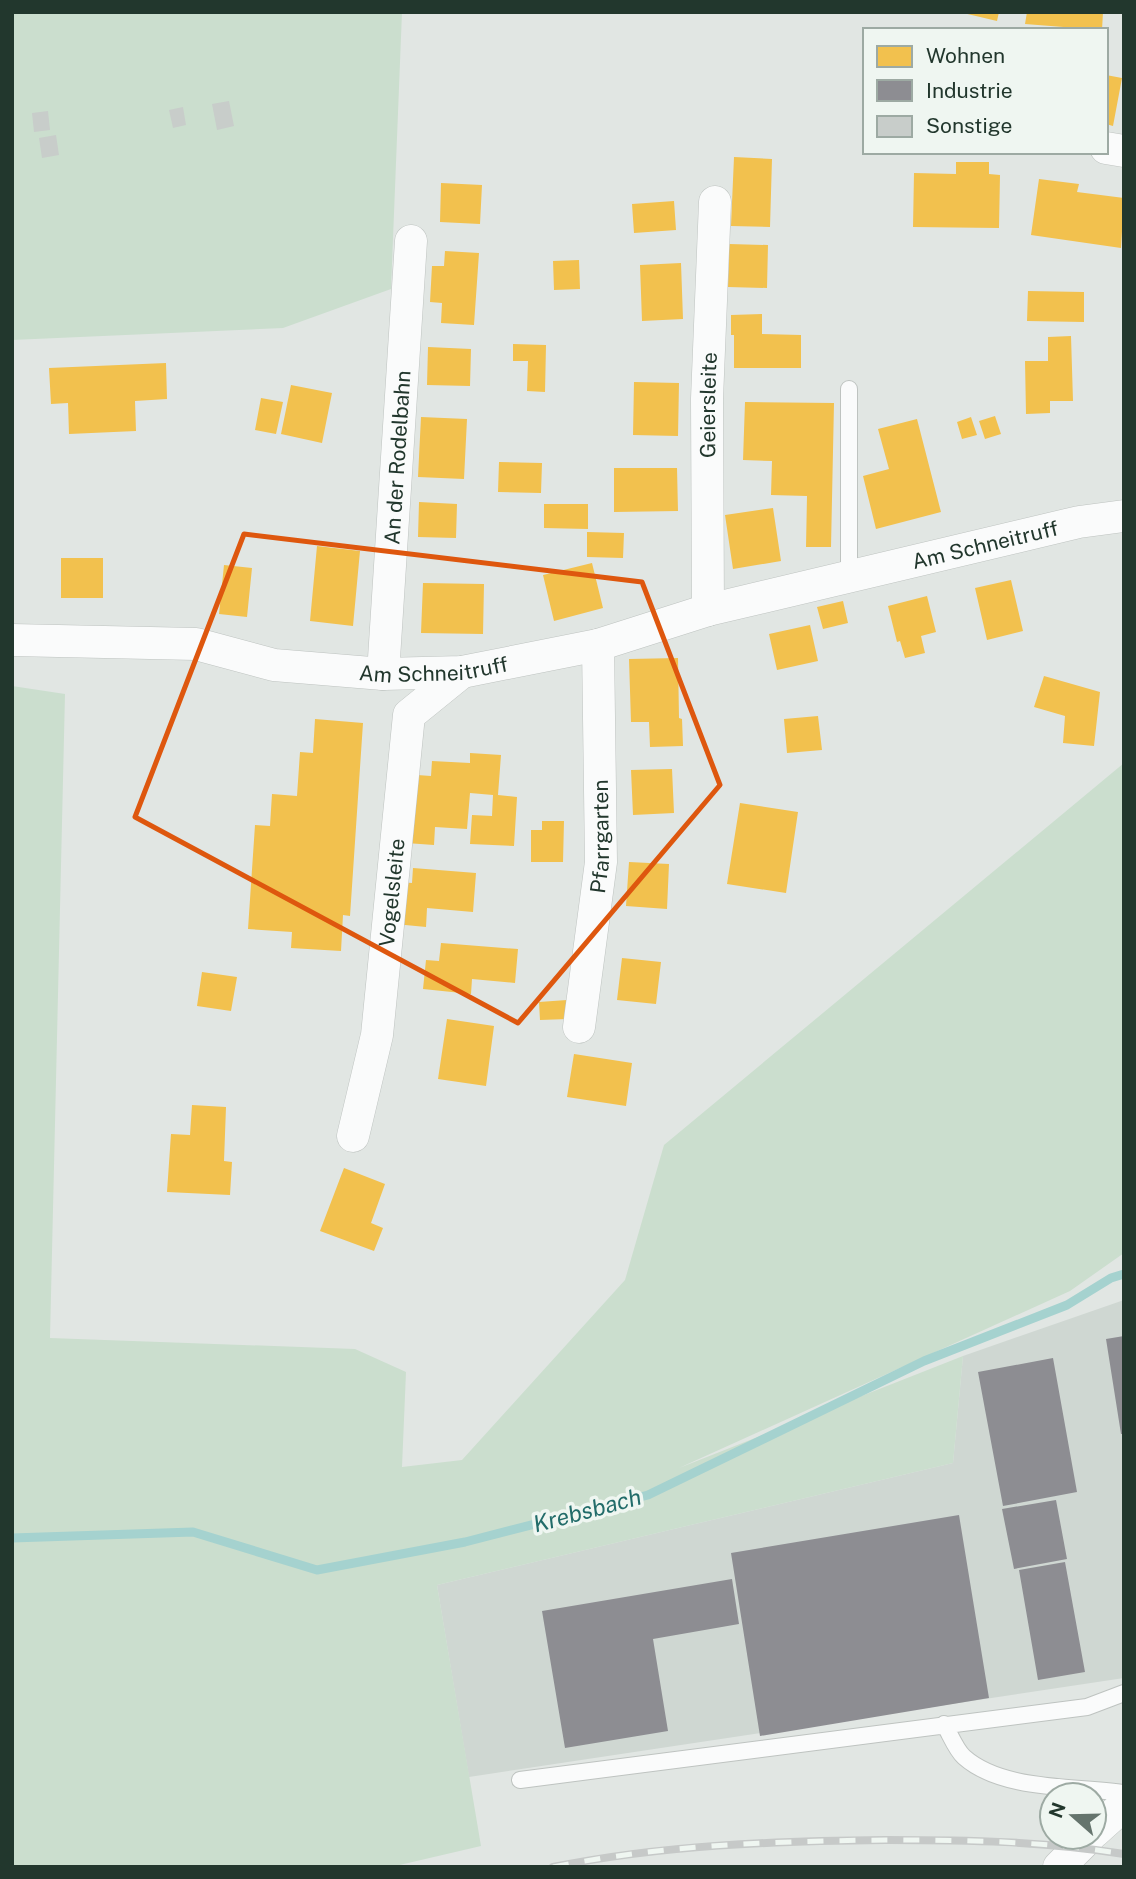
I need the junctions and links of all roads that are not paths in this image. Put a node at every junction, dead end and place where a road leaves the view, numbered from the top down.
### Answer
1 (715, 202) dead end
2 (411, 241) dead end
3 (849, 389) dead end
4 (1124, 516) edge
5 (849, 577) junction
6 (708, 610) junction
7 (12, 640) edge
8 (598, 645) junction
9 (462, 672) junction
10 (383, 674) junction
11 (579, 1027) dead end
12 (353, 1136) dead end
13 (1124, 1693) edge
14 (944, 1724) junction
15 (520, 1780) dead end
16 (1124, 1793) edge
17 (1124, 1805) edge
18 (1108, 1819) edge
19 (1075, 1851) edge
20 (1059, 1867) edge

1 - 6 street, Geiersleite
2 - 10 street, An der Rodelbahn
3 - 5 lane
4 - 5 street, Am Schneitruff
5 - 6 street, Am Schneitruff
6 - 8 street, Am Schneitruff
7 - 10 street, Am Schneitruff
8 - 9 street, Am Schneitruff
8 - 11 street, Pfarrgarten
9 - 10 street, Am Schneitruff
9 - 12 street, Vogelsleite
13 - 14 lane
14 - 15 lane
14 - 16 lane
17 - 18 street
19 - 20 street

